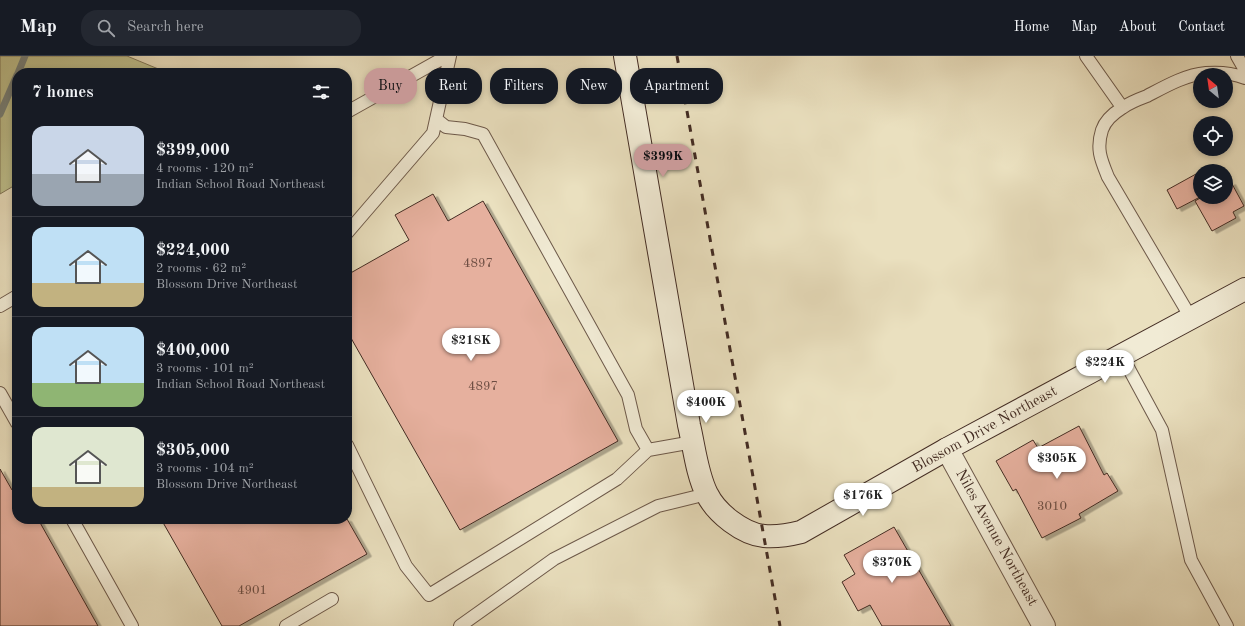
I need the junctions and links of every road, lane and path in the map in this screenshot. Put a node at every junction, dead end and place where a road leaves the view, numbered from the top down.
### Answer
1 (447, 56) edge
2 (450, 56) edge
3 (625, 56) edge
4 (1086, 56) edge
5 (1237, 56) edge
6 (1245, 70) edge
7 (1245, 78) edge
8 (1122, 107) junction
9 (352, 109) edge
10 (436, 119) junction
11 (352, 227) edge
12 (1245, 288) edge
13 (12, 299) edge
14 (0, 306) edge
15 (1191, 318) junction
16 (1122, 356) junction
17 (0, 393) edge
18 (12, 414) edge
19 (693, 442) junction
20 (948, 449) junction
21 (648, 450) junction
22 (352, 455) edge
23 (706, 494) junction
24 (75, 524) edge
25 (332, 599) dead end
26 (132, 626) edge
27 (286, 626) edge
28 (460, 626) edge
29 (1044, 626) edge
30 (1227, 626) edge

1 - 9 lane
2 - 10 lane
3 - 19 street
4 - 8 lane
5 - 6 lane
7 - 8 lane
8 - 15 lane
10 - 11 lane
10 - 21 lane
12 - 15 street, Blossom Drive Northeast
13 - 14 lane
15 - 16 street, Blossom Drive Northeast
16 - 20 street, Blossom Drive Northeast
16 - 30 lane
17 - 18 lane
19 - 21 lane
19 - 23 street
20 - 23 street, Blossom Drive Northeast
20 - 29 street, Niles Avenue Northeast
21 - 22 lane
23 - 28 lane
24 - 26 lane
25 - 27 lane

